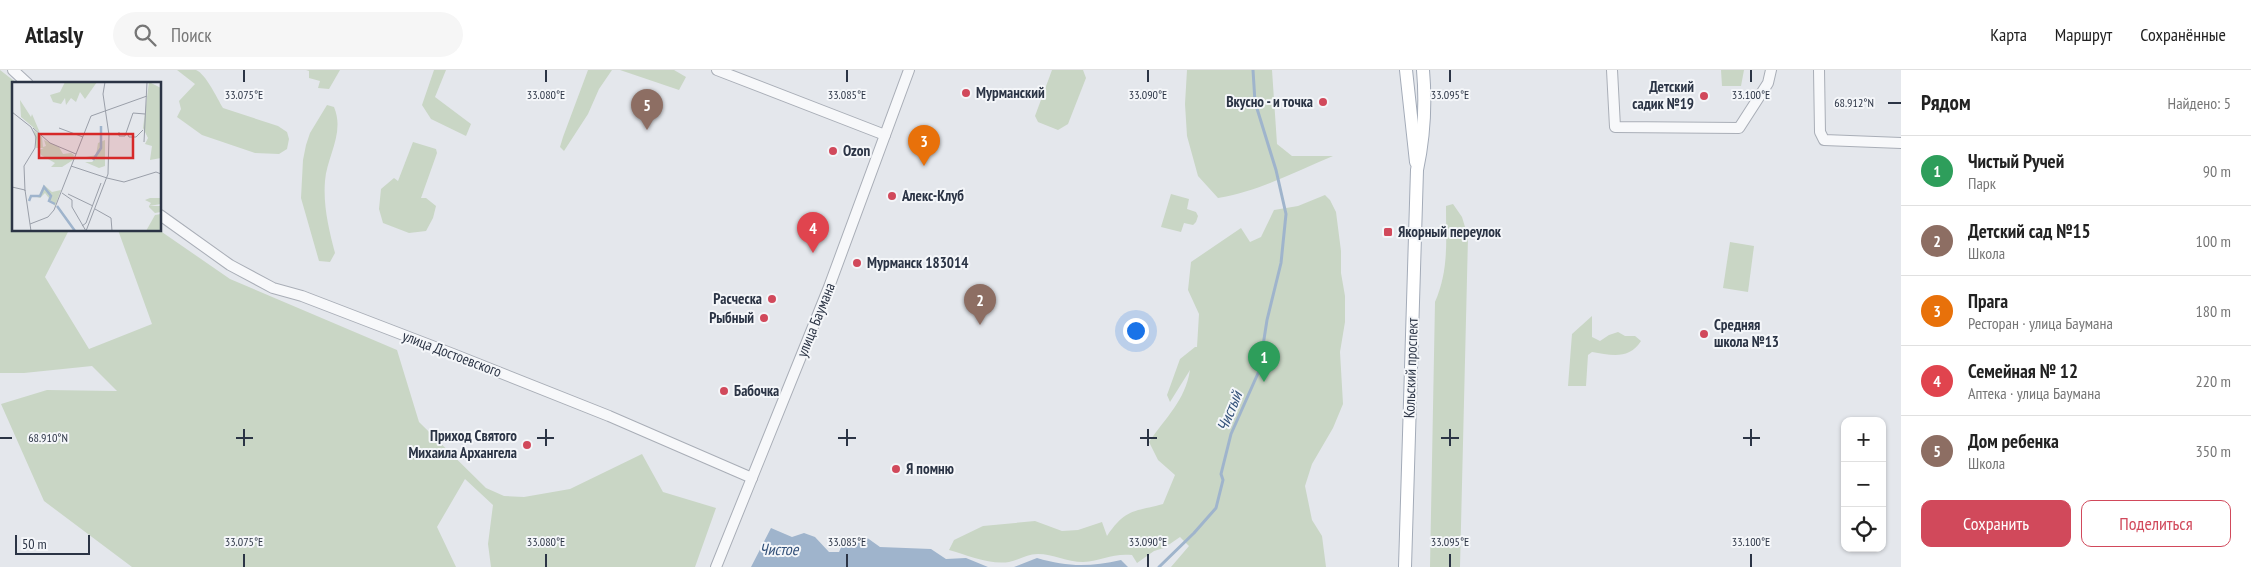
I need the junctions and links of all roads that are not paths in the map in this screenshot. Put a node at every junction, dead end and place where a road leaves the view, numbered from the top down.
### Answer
1 (13, 70) edge
2 (716, 70) edge
3 (909, 70) edge
4 (1406, 70) edge
5 (1423, 70) edge
6 (1612, 70) edge
7 (1771, 70) edge
8 (1820, 70) edge
9 (26, 82) edge
10 (1408, 88) junction
11 (1425, 88) junction
12 (885, 135) junction
13 (1901, 143) edge
14 (1417, 170) junction
15 (161, 216) edge
16 (752, 478) junction
17 (716, 567) edge
18 (1405, 567) edge

1 - 9 street
2 - 12 street
3 - 12 street, улица Баумана
4 - 10 main road, Кольский проспект
5 - 11 main road, Кольский проспект
6 - 7 street
8 - 13 street
10 - 11 main road
10 - 14 main road, Кольский проспект
11 - 14 main road, Кольский проспект
12 - 16 street, улица Баумана
14 - 18 main road, Кольский проспект
15 - 16 street, улица Достоевского
16 - 17 street, улица Баумана

